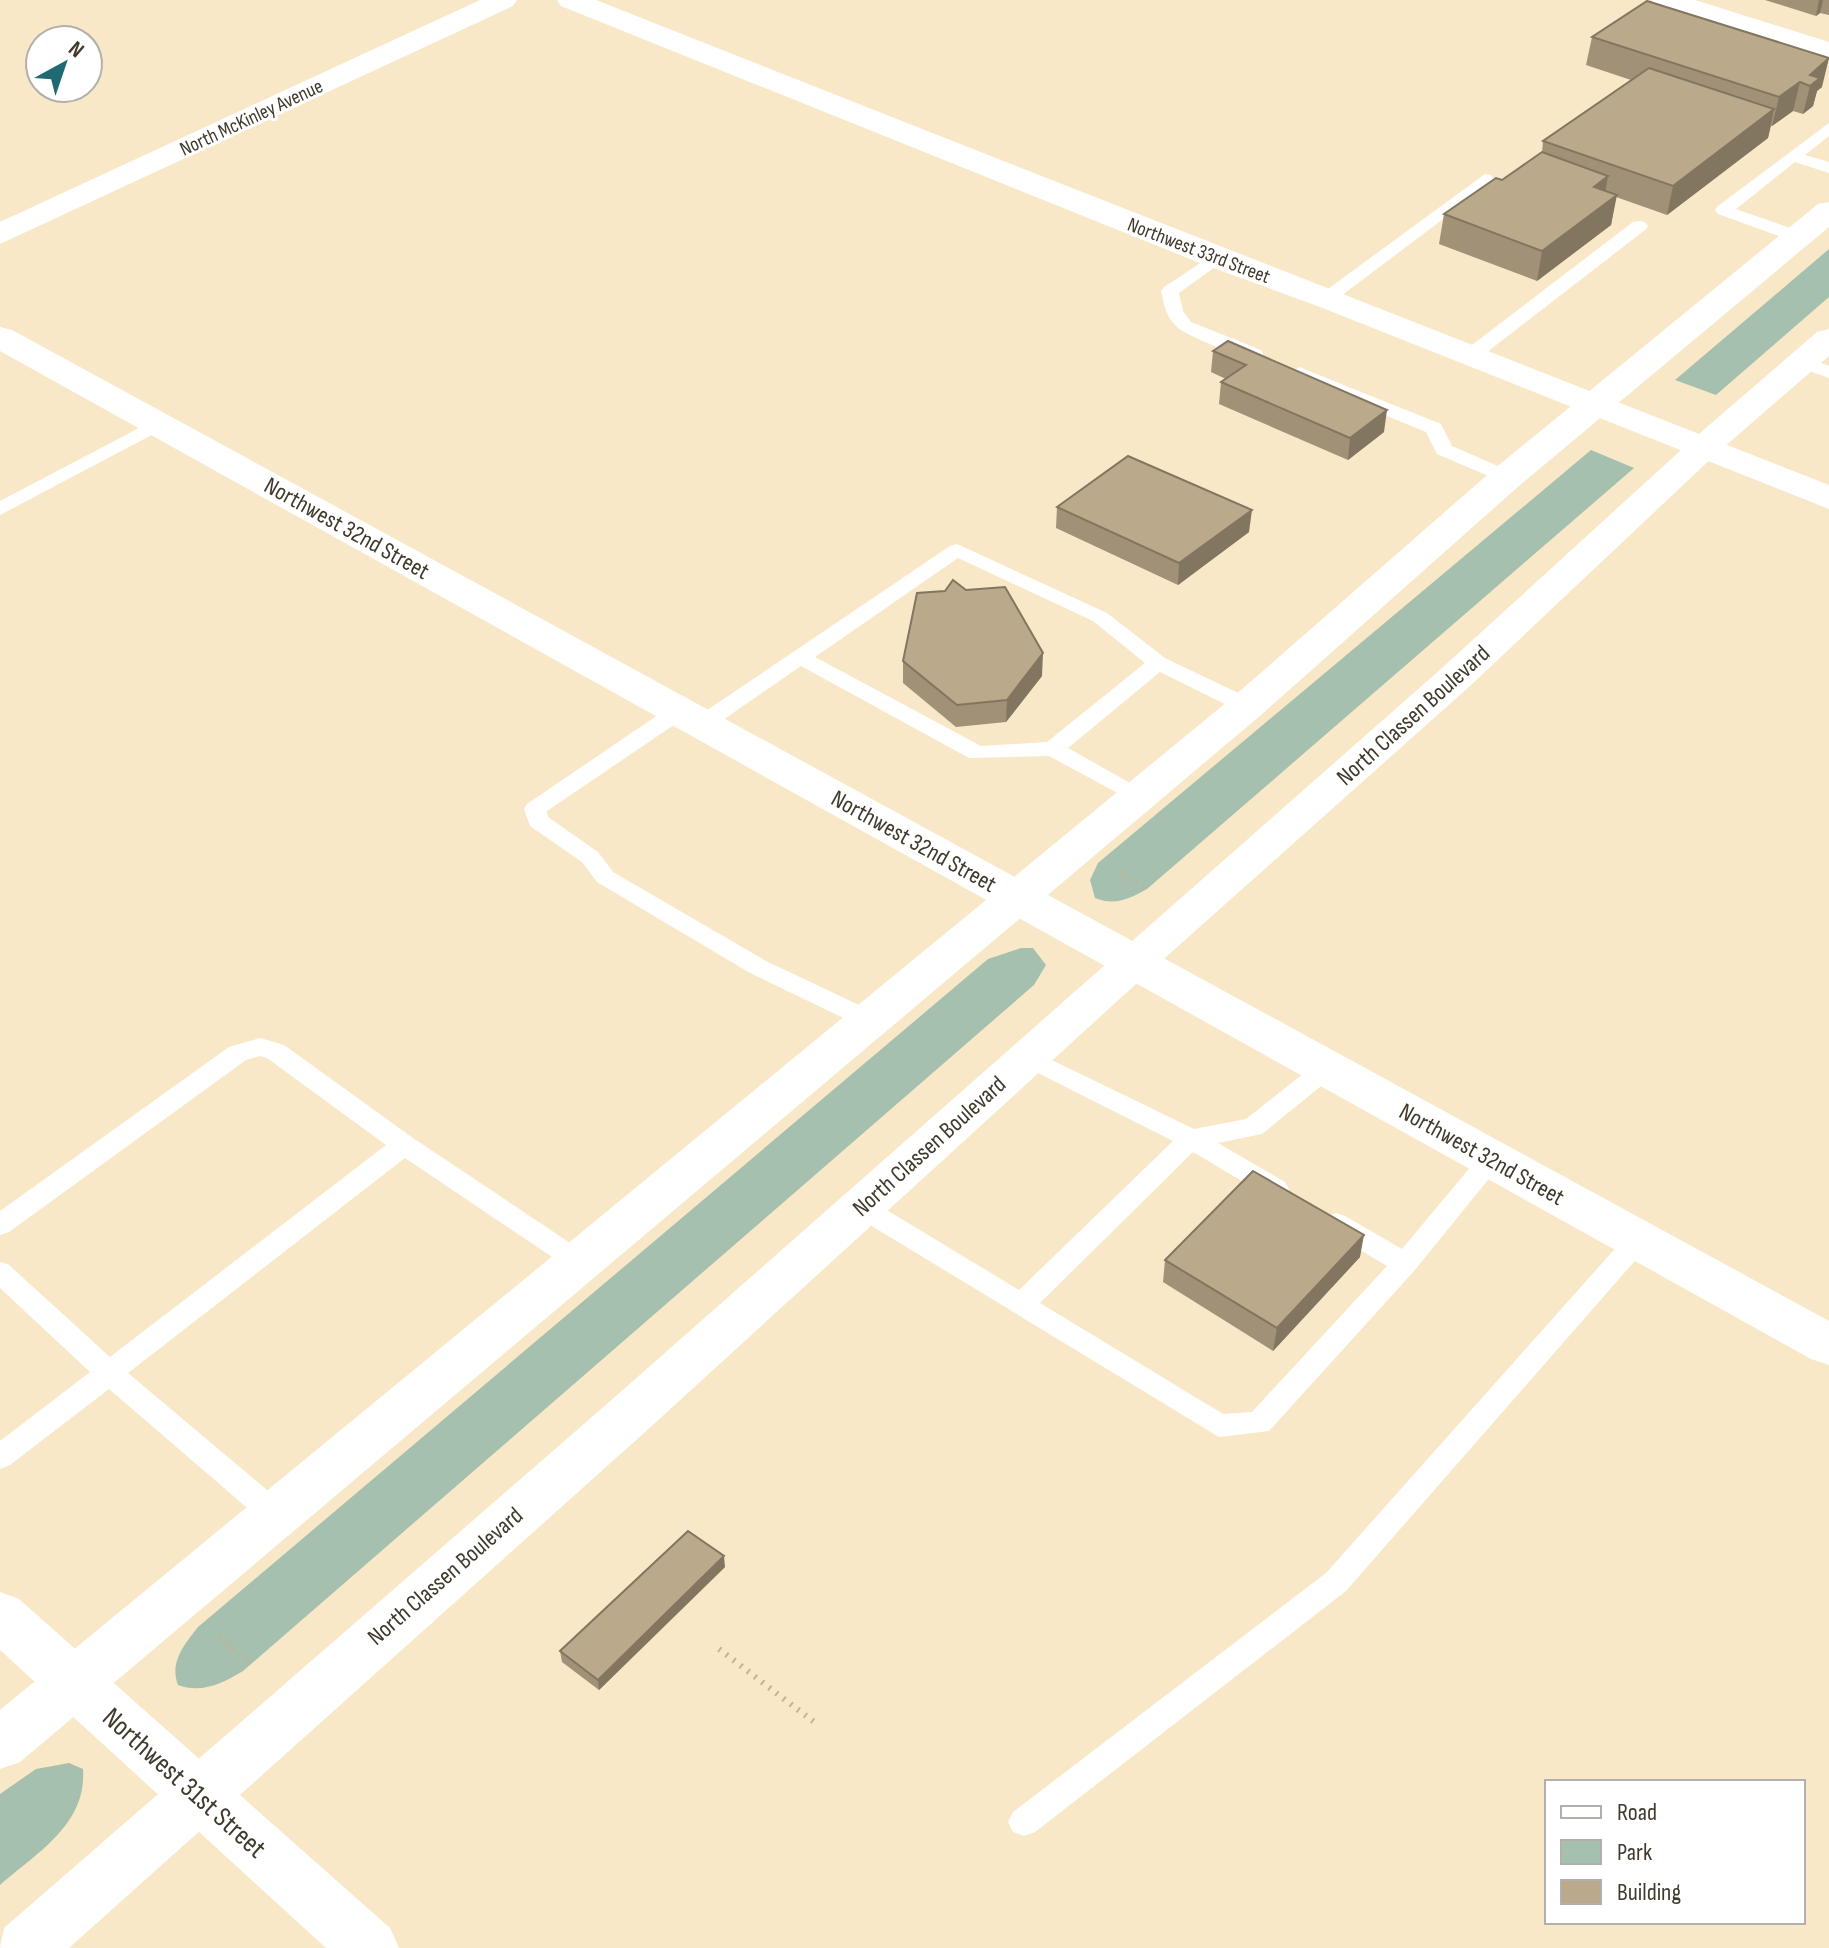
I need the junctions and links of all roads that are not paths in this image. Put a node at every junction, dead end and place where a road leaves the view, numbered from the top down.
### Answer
1 (503, 0) edge
2 (571, 0) edge
3 (1666, 0) edge
4 (1829, 51) edge
5 (1829, 128) edge
6 (1793, 156) junction
7 (1829, 168) edge
8 (1485, 179) dead end
9 (1829, 211) edge
10 (1639, 226) dead end
11 (0, 234) edge
12 (1798, 237) junction
13 (1216, 258) junction
14 (1327, 298) junction
15 (0, 337) edge
16 (1829, 339) edge
17 (1471, 355) junction
18 (1816, 367) edge
19 (1598, 404) junction
20 (158, 424) junction
21 (1704, 447) junction
22 (1507, 477) junction
23 (1829, 498) edge
24 (0, 509) edge
25 (799, 657) junction
26 (1158, 663) junction
27 (1247, 706) junction
28 (690, 717) junction
29 (1053, 749) junction
30 (1138, 797) junction
31 (1017, 898) junction
32 (1133, 962) junction
33 (869, 1020) junction
34 (1027, 1057) junction
35 (1327, 1068) junction
36 (1191, 1139) junction
37 (404, 1145) junction
38 (1492, 1159) junction
39 (861, 1207) junction
40 (0, 1225) edge
41 (1638, 1240) junction
42 (579, 1262) junction
43 (1405, 1264) junction
44 (0, 1272) edge
45 (1021, 1305) junction
46 (1829, 1345) edge
47 (109, 1373) junction
48 (0, 1457) edge
49 (276, 1515) junction
50 (0, 1616) edge
51 (74, 1683) junction
52 (0, 1744) edge
53 (199, 1794) junction
54 (1024, 1822) dead end
55 (25, 1948) edge
56 (369, 1948) edge

1 - 11 street, North McKinley Avenue
2 - 13 street, Northwest 33rd Street
3 - 4 street
5 - 6 lane
6 - 7 lane
6 - 12 lane
8 - 14 lane
9 - 12 street
10 - 17 lane
12 - 19 street
13 - 14 street, Northwest 33rd Street
13 - 22 lane
14 - 17 street, Northwest 33rd Street
15 - 20 street, Northwest 32nd Street
16 - 18 street, North Classen Boulevard
17 - 19 street, Northwest 33rd Street
18 - 21 street, North Classen Boulevard
19 - 21 street, Northwest 33rd Street
19 - 22 street
20 - 24 lane
20 - 28 street, Northwest 32nd Street
21 - 23 street, Northwest 33rd Street
21 - 32 street, North Classen Boulevard
22 - 27 street
25 - 26 lane
25 - 28 lane
25 - 29 lane
26 - 27 lane
26 - 29 lane
27 - 30 street
28 - 31 street, Northwest 32nd Street
28 - 33 lane
29 - 30 lane
30 - 31 street
31 - 32 street, Northwest 32nd Street
31 - 33 street
32 - 34 street, North Classen Boulevard
32 - 35 street, Northwest 32nd Street
33 - 42 street
34 - 36 lane
34 - 39 street, North Classen Boulevard
35 - 36 lane
35 - 38 street, Northwest 32nd Street
36 - 43 lane
36 - 45 lane
37 - 40 lane
37 - 42 lane
37 - 47 lane
38 - 41 street, Northwest 32nd Street
38 - 43 lane
39 - 45 lane
39 - 53 street, North Classen Boulevard
41 - 46 street, Northwest 32nd Street
41 - 54 lane
42 - 49 street
43 - 45 lane
44 - 47 lane
47 - 48 lane
47 - 49 lane
49 - 51 street
50 - 51 street, Northwest 31st Street
51 - 52 street
51 - 53 street, Northwest 31st Street
53 - 55 street, North Classen Boulevard
53 - 56 street, Northwest 31st Street

